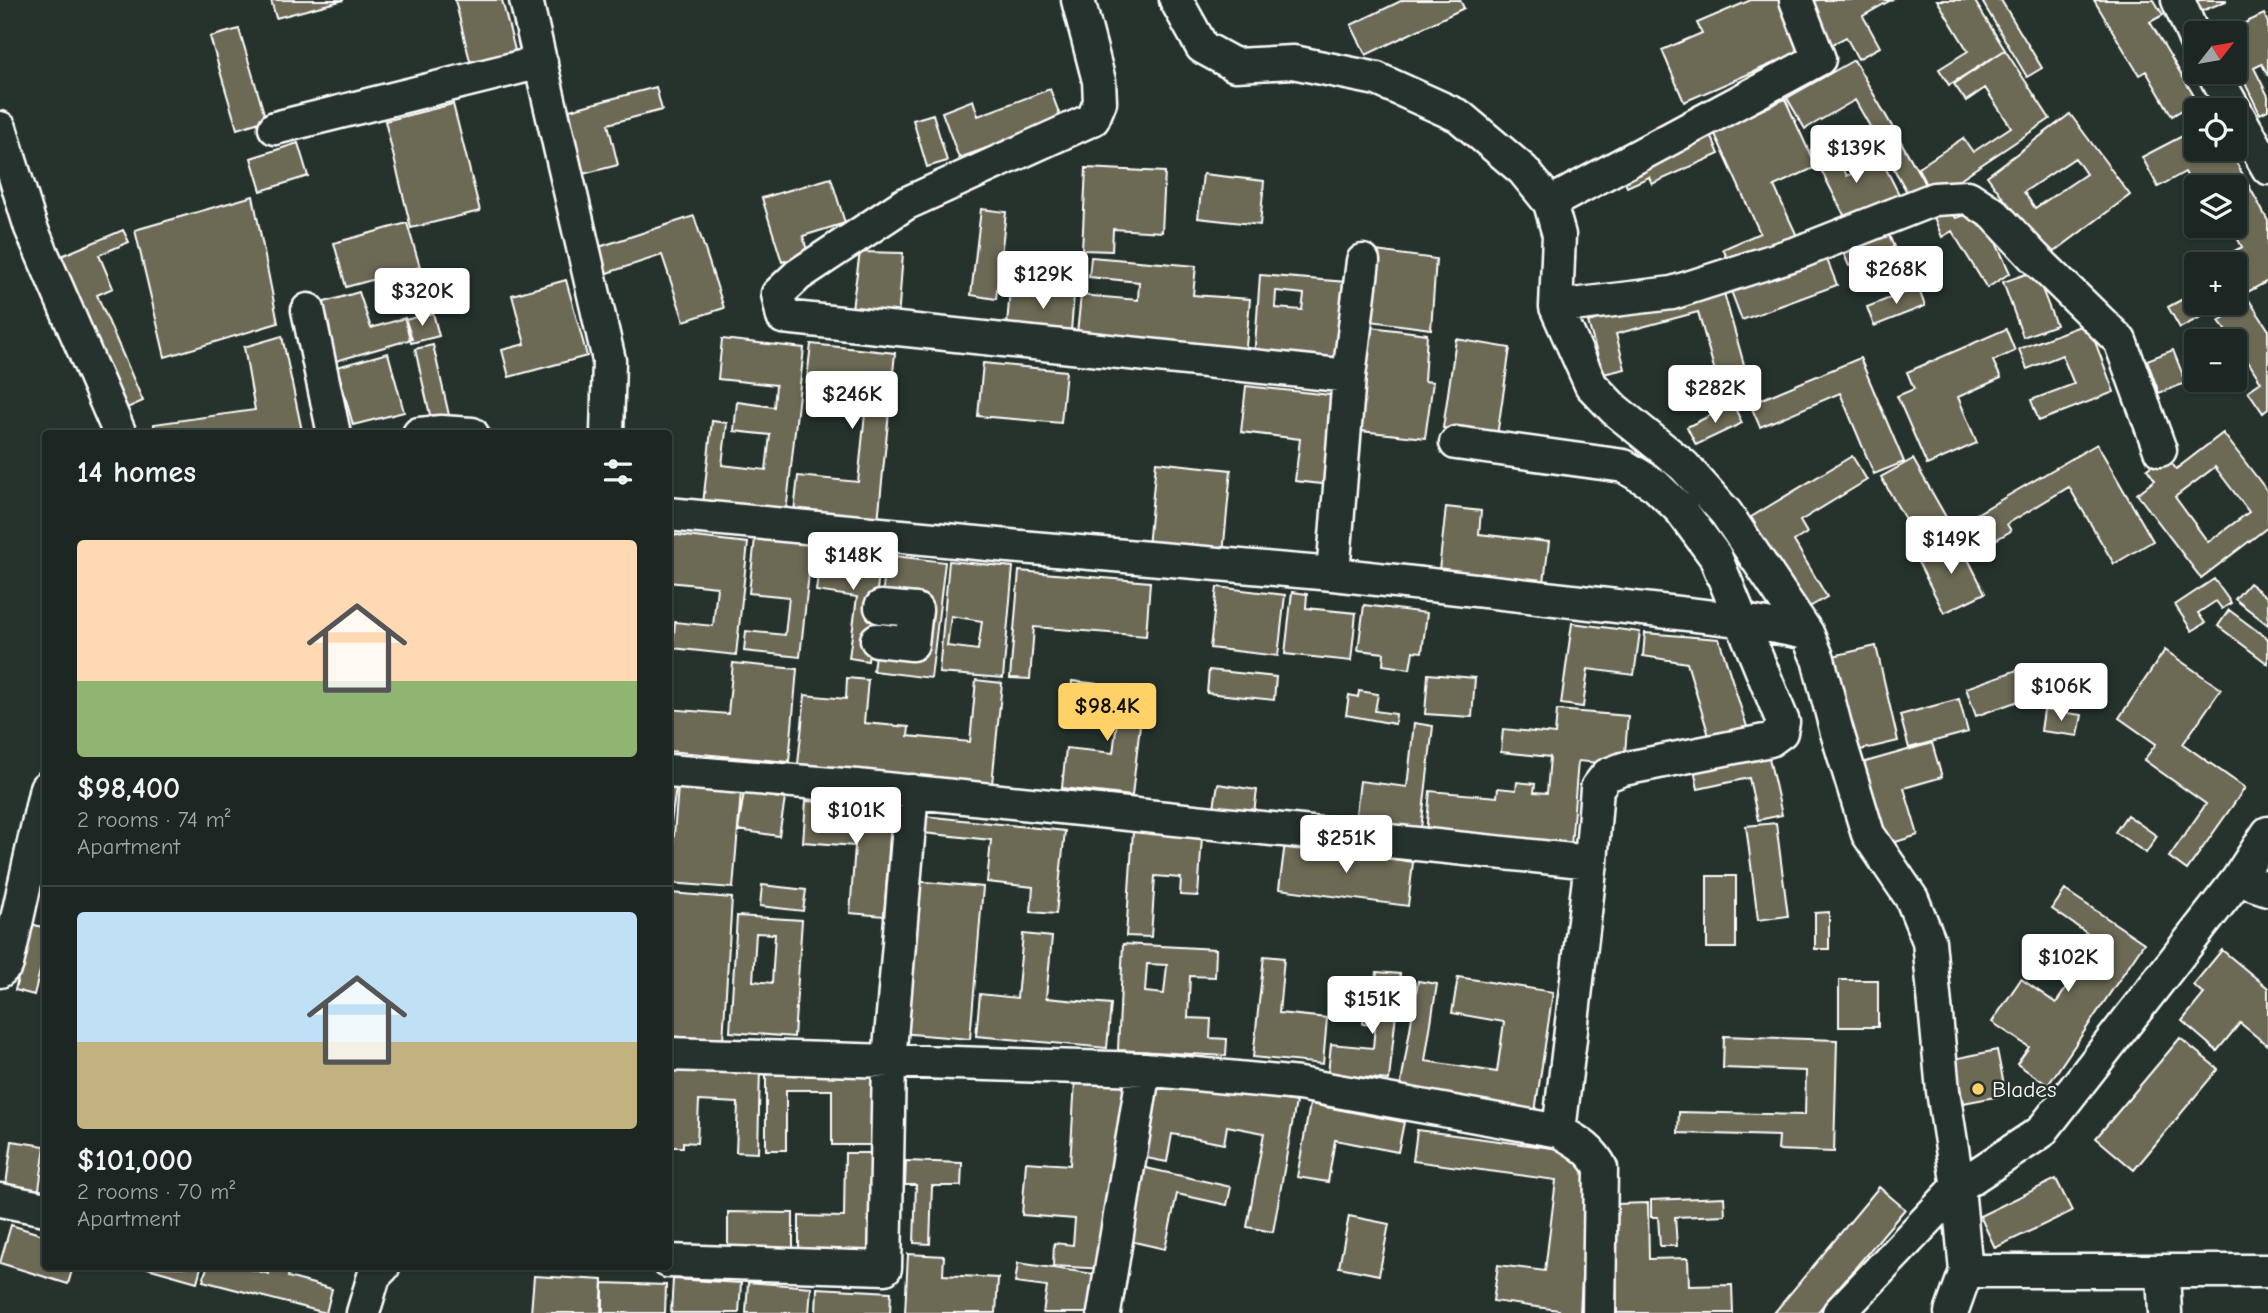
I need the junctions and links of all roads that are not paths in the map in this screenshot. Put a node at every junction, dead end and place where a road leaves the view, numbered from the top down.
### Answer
1 (526, 0) edge
2 (1078, 0) edge
3 (1176, 0) edge
4 (1796, 0) edge
5 (2178, 0) edge
6 (2187, 21) edge
7 (541, 62) junction
8 (2220, 84) edge
9 (0, 128) edge
10 (275, 128) dead end
11 (2268, 168) edge
12 (1550, 203) junction
13 (1363, 261) dead end
14 (1556, 307) junction
15 (308, 310) dead end
16 (1349, 376) junction
17 (118, 430) edge
18 (333, 430) edge
19 (607, 430) edge
20 (1456, 443) dead end
21 (2160, 450) dead end
22 (672, 514) edge
23 (1333, 574) junction
24 (881, 607) dead end
25 (1740, 620) junction
26 (1807, 633) junction
27 (877, 640) dead end
28 (672, 771) edge
29 (912, 791) junction
30 (42, 806) edge
31 (2268, 833) edge
32 (1591, 862) junction
33 (2238, 879) junction
34 (2268, 889) edge
35 (0, 971) edge
36 (672, 1054) edge
37 (889, 1061) junction
38 (1144, 1069) junction
39 (1559, 1131) junction
40 (1958, 1187) junction
41 (0, 1200) edge
42 (42, 1208) edge
43 (672, 1261) edge
44 (380, 1270) edge
45 (1966, 1271) junction
46 (2268, 1271) edge
47 (2163, 1272) junction
48 (362, 1313) edge
49 (1104, 1313) edge
50 (1599, 1313) edge
51 (1839, 1313) edge
52 (1951, 1313) edge
53 (2165, 1313) edge

1 - 7 street
2 - 16 street
3 - 12 street
4 - 12 street
5 - 6 street
7 - 10 street
7 - 19 street
8 - 11 street
9 - 17 street
12 - 14 street
13 - 16 street
14 - 21 street
14 - 26 street
15 - 18 street
16 - 23 street
20 - 25 street
22 - 23 street
23 - 25 street
24 - 27 street
25 - 26 street
25 - 32 street
26 - 40 street
28 - 29 street
29 - 32 street
29 - 37 street
30 - 35 street
31 - 33 street
32 - 39 street
33 - 34 street
33 - 40 street
36 - 37 street
37 - 38 street
37 - 43 street
38 - 39 street
38 - 49 street
39 - 50 street
40 - 45 street
40 - 51 street
41 - 42 street
44 - 48 street
45 - 47 street
45 - 52 street
46 - 47 street
47 - 53 street

